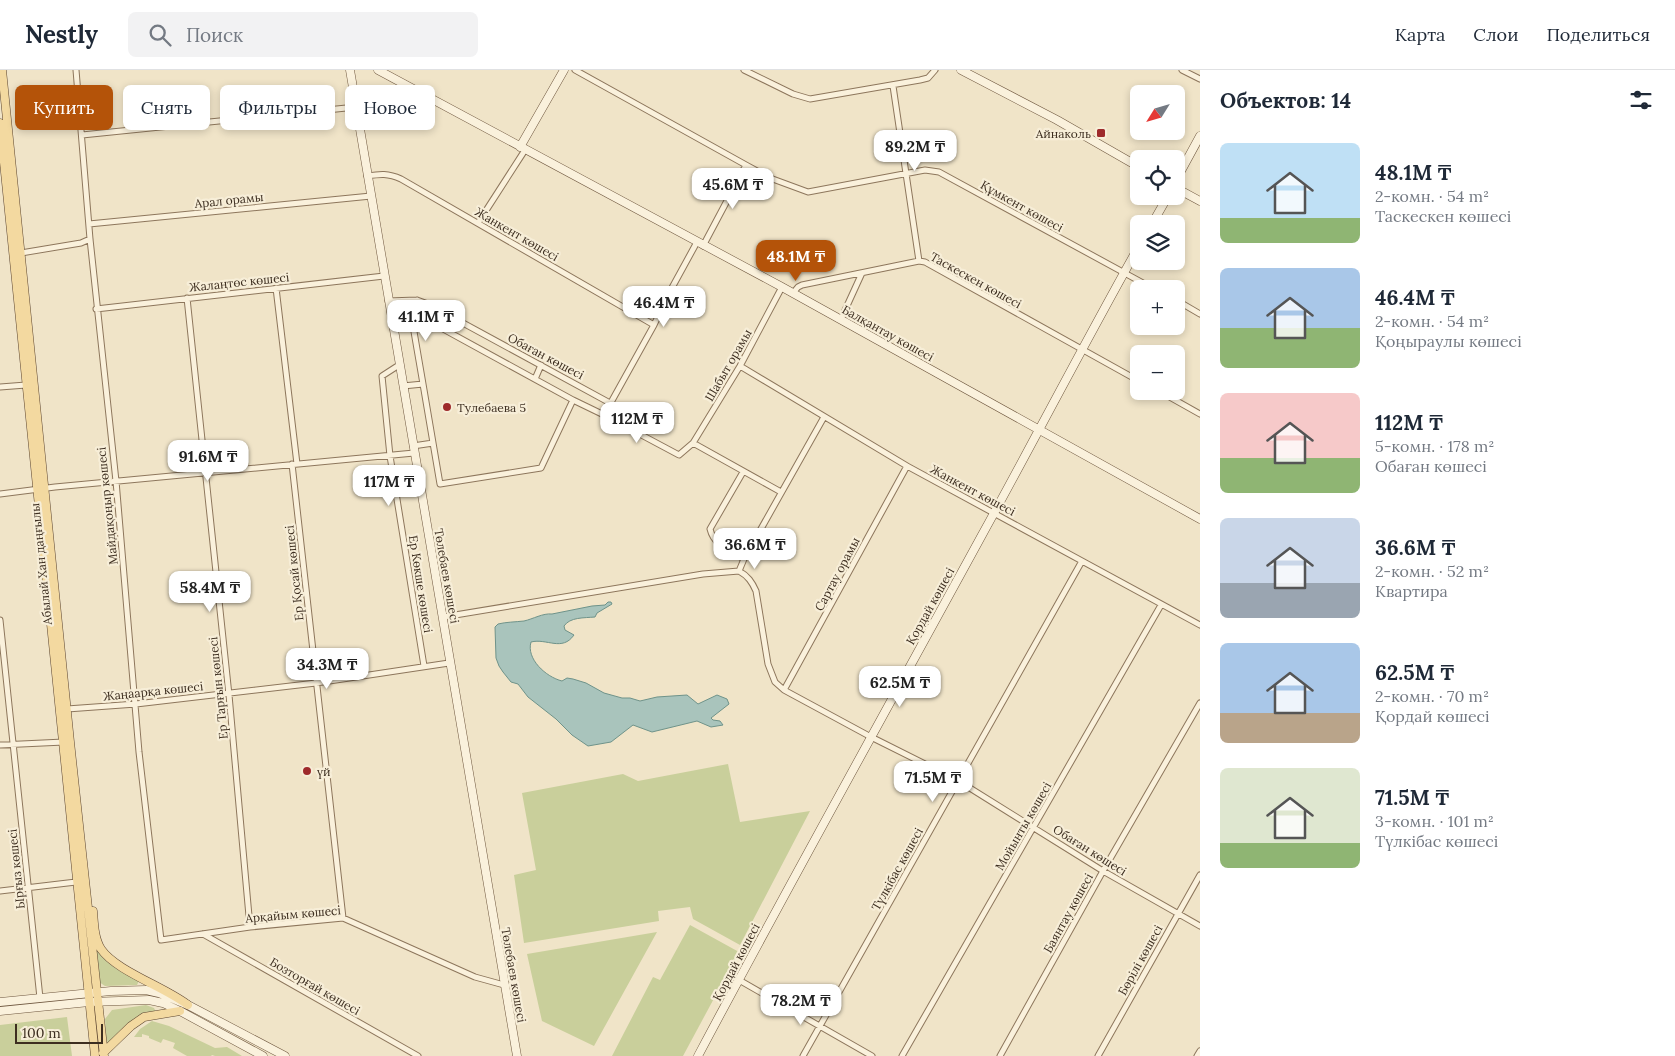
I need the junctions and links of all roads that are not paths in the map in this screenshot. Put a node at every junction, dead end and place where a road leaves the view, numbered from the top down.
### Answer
1 (2, 70) edge
2 (76, 70) edge
3 (350, 70) edge
4 (378, 70) edge
5 (564, 70) edge
6 (575, 70) edge
7 (744, 70) edge
8 (935, 70) edge
9 (961, 70) edge
10 (1182, 70) edge
11 (1200, 79) edge
12 (352, 85) edge
13 (893, 86) junction
14 (3, 95) edge
15 (345, 108) edge
16 (0, 123) edge
17 (360, 130) edge
18 (82, 135) junction
19 (1200, 136) edge
20 (523, 149) junction
21 (1130, 162) edge
22 (1185, 164) edge
23 (746, 165) junction
24 (905, 173) junction
25 (367, 176) junction
26 (1185, 193) edge
27 (371, 196) junction
28 (1200, 201) edge
29 (478, 223) junction
30 (89, 224) junction
31 (90, 239) junction
32 (700, 244) junction
33 (21, 253) junction
34 (919, 260) junction
35 (1130, 263) edge
36 (862, 273) junction
37 (1124, 274) junction
38 (384, 276) junction
39 (1136, 280) edge
40 (782, 287) junction
41 (276, 288) junction
42 (793, 293) junction
43 (187, 298) junction
44 (417, 300) junction
45 (388, 301) junction
46 (1185, 305) edge
47 (96, 309) junction
48 (414, 313) junction
49 (1200, 314) edge
50 (840, 319) junction
51 (654, 325) junction
52 (1081, 349) junction
53 (399, 365) junction
54 (542, 365) junction
55 (740, 366) junction
56 (1130, 375) edge
57 (535, 379) junction
58 (423, 384) junction
59 (26, 385) junction
60 (403, 386) junction
61 (0, 387) edge
62 (573, 400) junction
63 (1175, 400) edge
64 (610, 403) junction
65 (1200, 414) edge
66 (604, 415) junction
67 (824, 417) junction
68 (1039, 429) junction
69 (433, 443) junction
70 (693, 443) junction
71 (414, 450) junction
72 (390, 456) junction
73 (294, 464) junction
74 (907, 466) junction
75 (206, 472) junction
76 (743, 472) junction
77 (116, 481) junction
78 (41, 488) junction
79 (781, 492) junction
80 (0, 494) edge
81 (994, 513) junction
82 (1200, 519) edge
83 (744, 559) junction
84 (1082, 561) junction
85 (739, 572) junction
86 (1161, 605) junction
87 (443, 617) junction
88 (0, 620) edge
89 (1200, 625) edge
90 (449, 663) junction
91 (424, 666) junction
92 (316, 683) junction
93 (784, 690) junction
94 (228, 692) junction
95 (1200, 703) edge
96 (136, 704) junction
97 (67, 709) junction
98 (872, 737) junction
99 (66, 742) junction
100 (13, 744) junction
101 (0, 745) edge
102 (957, 780) junction
103 (1034, 827) junction
104 (1103, 871) junction
105 (1200, 875) edge
106 (80, 882) junction
107 (28, 888) junction
108 (0, 891) edge
109 (1178, 913) junction
110 (342, 918) junction
111 (1200, 926) edge
112 (250, 927) junction
113 (203, 934) junction
114 (161, 940) joint
115 (739, 980) junction
116 (504, 985) junction
117 (92, 992) junction
118 (40, 998) junction
119 (0, 1002) edge
120 (93, 1002) junction
121 (188, 1005) junction
122 (0, 1011) edge
123 (180, 1012) junction
124 (820, 1025) junction
125 (1200, 1051) edge
126 (104, 1054) edge
127 (94, 1056) edge
128 (263, 1056) edge
129 (285, 1056) edge
130 (418, 1056) edge
131 (517, 1056) edge
132 (698, 1056) edge
133 (803, 1056) edge
134 (872, 1056) edge
135 (902, 1056) edge
136 (1000, 1056) edge
137 (1098, 1056) edge
138 (1197, 1056) edge

1 - 14 main road, Абылай Хан даңғылы
2 - 18 street, Майдақоңыр көшесі
3 - 12 street, Төлебаев көшесі
4 - 20 street, Балқантау көшесі
5 - 20 street
6 - 23 street, Құмкент көшесі
7 - 13 street
8 - 13 street
9 - 21 street
10 - 11 street
13 - 24 street
14 - 33 main road, Абылай Хан даңғылы
15 - 18 street
16 - 59 main road, Абылай Хан даңғылы
17 - 25 street, Төлебаев көшесі
18 - 30 street, Майдақоңыр көшесі
19 - 22 street
20 - 29 street
20 - 32 street, Балқантау көшесі
23 - 24 street, Құмкент көшесі
23 - 32 street
24 - 34 street
24 - 37 street, Құмкент көшесі
25 - 27 street, Төлебаев көшесі
25 - 29 street, Жанкент көшесі
26 - 28 street
27 - 30 street, Арал орамы
27 - 38 street, Төлебаев көшесі
29 - 51 street, Жанкент көшесі
30 - 31 street, Майдақоңыр көшесі
31 - 33 street
31 - 47 street, Майдақоңыр көшесі
32 - 40 street, Балқантау көшесі
32 - 51 street
33 - 78 main road, Абылай Хан даңғылы
34 - 36 street, Таскескен көшесі
34 - 52 street, Таскескен көшесі
35 - 37 street, Қордай көшесі
36 - 42 street, Таскескен көшесі
36 - 50 street
37 - 39 street, Құмкент көшесі
37 - 52 street, Қордай көшесі
38 - 41 street, Жалаңтөс көшесі
38 - 45 street, Төлебаев көшесі
40 - 42 street, Балқантау көшесі
40 - 55 street, Шабыт орамы
41 - 43 street, Жалаңтөс көшесі
41 - 73 street, Ер Қосай көшесі
42 - 50 street, Балқантау көшесі
43 - 47 street, Жалаңтөс көшесі
43 - 75 street, Ер Тарғын көшесі
44 - 45 street, Обаған көшесі
44 - 48 street
44 - 54 street, Обаған көшесі
45 - 53 street, Төлебаев көшесі
46 - 49 street
47 - 77 street, Майдақоңыр көшесі
48 - 57 street
48 - 58 street
50 - 68 street, Балқантау көшесі
51 - 64 street
52 - 56 street, Таскескен көшесі
52 - 68 street, Қордай көшесі
53 - 60 street, Төлебаев көшесі
53 - 72 street, Ер Көкше көшесі
54 - 57 street
54 - 64 street, Обаған көшесі
55 - 67 street, Жанкент көшесі
55 - 70 street, Шабыт орамы
57 - 62 street
58 - 60 street
58 - 69 street
59 - 61 street
59 - 78 main road, Абылай Хан даңғылы
60 - 71 street, Төлебаев көшесі
62 - 66 street
62 - 69 street
63 - 65 street
64 - 66 street
66 - 70 street
67 - 74 street, Жанкент көшесі
67 - 79 street
68 - 81 street, Қордай көшесі
68 - 82 street, Балқантау көшесі
69 - 71 street
70 - 76 street
71 - 72 street
71 - 87 street, Төлебаев көшесі
72 - 73 street
72 - 91 street, Ер Көкше көшесі
73 - 75 street
73 - 92 street, Ер Қосай көшесі
74 - 81 street, Жанкент көшесі
74 - 93 street, Сартау орамы
75 - 77 street
75 - 94 street, Ер Тарғын көшесі
76 - 79 street
76 - 83 street
77 - 78 street
77 - 96 street, Майдақоңыр көшесі
78 - 80 street
78 - 97 main road, Абылай Хан даңғылы
78 - 99 main road, Абылай Хан даңғылы
79 - 83 street
81 - 84 street, Жанкент көшесі
81 - 98 street, Қордай көшесі
83 - 85 street
84 - 86 street, Жанкент көшесі
84 - 102 street, Түлкібас көшесі
85 - 87 street
85 - 93 street
86 - 89 street, Жанкент көшесі
86 - 103 street, Мойынты көшесі
87 - 90 street, Төлебаев көшесі
88 - 100 street, Ырғыз көшесі
90 - 91 street, Жаңаарқа көшесі
90 - 116 street, Төлебаев көшесі
91 - 92 street, Жаңаарқа көшесі
92 - 94 street, Жаңаарқа көшесі
92 - 110 street, Ер Қосай көшесі
93 - 98 street, Обаған көшесі
94 - 96 street, Жаңаарқа көшесі
94 - 112 street, Ер Тарғын көшесі
95 - 104 street, Баянтау көшесі
96 - 97 street, Жаңаарқа көшесі
96 - 114 street, Майдақоңыр көшесі
97 - 99 main road, Абылай Хан даңғылы
98 - 102 street, Обаған көшесі
98 - 115 street, Қордай көшесі
99 - 100 street
99 - 106 main road, Абылай Хан даңғылы
100 - 101 street
100 - 107 street, Ырғыз көшесі
102 - 103 street, Обаған көшесі
102 - 124 street, Түлкібас көшесі
103 - 104 street, Обаған көшесі
103 - 135 street, Мойынты көшесі
104 - 109 street, Обаған көшесі
104 - 136 street, Баянтау көшесі
105 - 109 street, Бөрілі көшесі
106 - 107 street
106 - 117 main road, Абылай Хан даңғылы
106 - 121 main road
107 - 108 street
107 - 118 street, Ырғыз көшесі
109 - 111 street, Обаған көшесі
109 - 137 street, Бөрілі көшесі
110 - 112 street, Арқайым көшесі
110 - 116 street, Арқайым көшесі
112 - 113 street, Арқайым көшесі
113 - 114 street, Арқайым көшесі
113 - 130 street, Бозторғай көшесі
115 - 124 street
115 - 132 street, Қордай көшесі
116 - 131 street, Төлебаев көшесі
117 - 118 street
117 - 120 main road, Абылай Хан даңғылы
117 - 121 street
118 - 119 street
120 - 122 street
120 - 123 street
120 - 126 main road, Абылай Хан даңғылы
120 - 127 main road, Абылай Хан даңғылы
121 - 129 street
123 - 126 main road
123 - 128 street
124 - 133 street, Түлкібас көшесі
124 - 134 street
125 - 138 street

